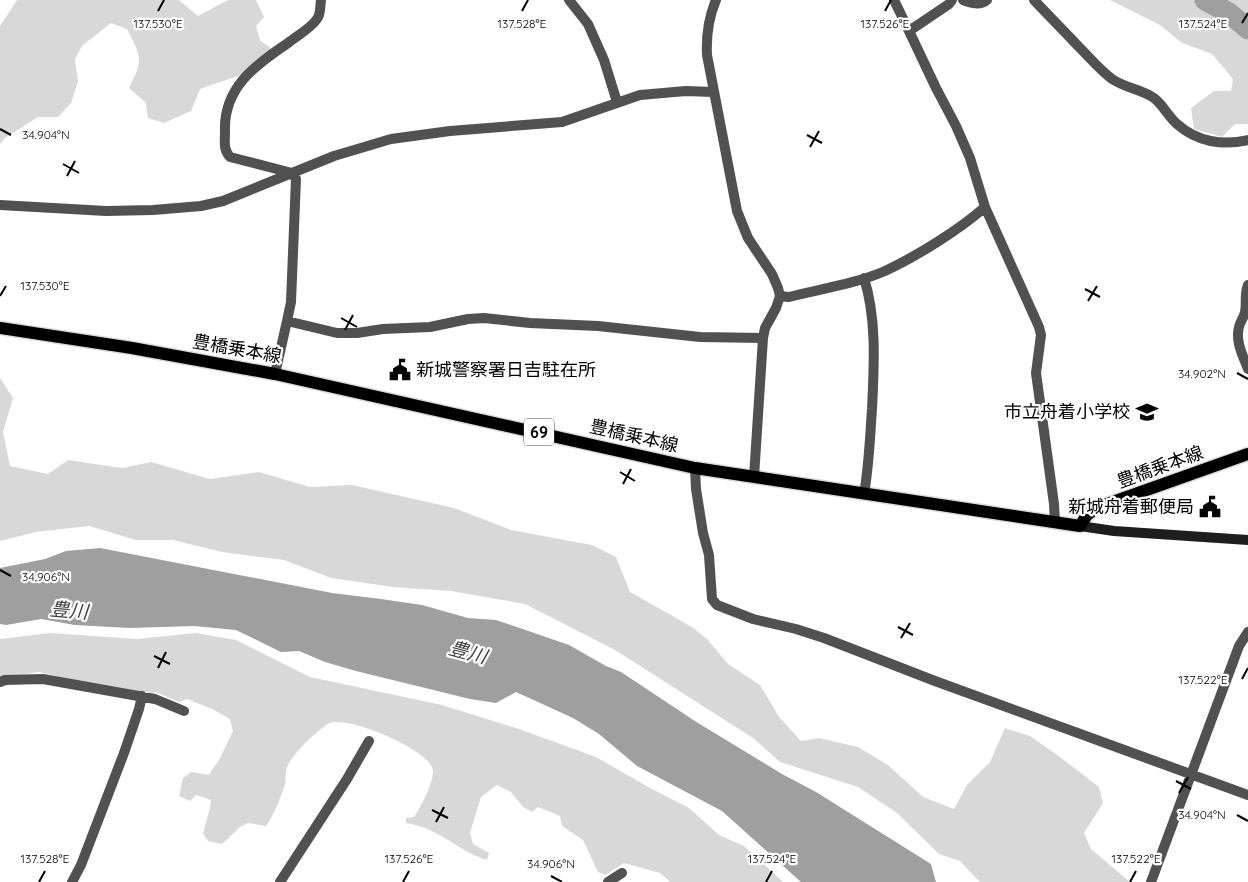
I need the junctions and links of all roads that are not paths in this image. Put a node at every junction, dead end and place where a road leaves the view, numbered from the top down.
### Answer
1 (321, 0) edge
2 (569, 0) edge
3 (716, 0) edge
4 (894, 0) edge
5 (952, 0) edge
6 (963, 0) edge
7 (987, 0) edge
8 (1034, 0) edge
9 (909, 31) junction
10 (713, 92) junction
11 (617, 102) junction
12 (1248, 140) edge
13 (292, 172) junction
14 (0, 205) edge
15 (985, 207) junction
16 (864, 278) junction
17 (1248, 285) edge
18 (780, 296) junction
19 (287, 322) junction
20 (0, 328) edge
21 (763, 338) junction
22 (1248, 369) edge
23 (275, 374) junction
24 (1248, 454) edge
25 (695, 468) junction
26 (754, 477) junction
27 (864, 494) junction
28 (1055, 522) junction
29 (1080, 526) junction
30 (1248, 540) edge
31 (1248, 632) edge
32 (0, 682) edge
33 (142, 696) junction
34 (184, 711) dead end
35 (369, 741) dead end
36 (1192, 774) junction
37 (1248, 795) edge
38 (622, 873) dead end
39 (72, 882) edge
40 (280, 882) edge
41 (608, 882) edge
42 (1150, 882) edge

1 - 13 street
2 - 11 street
3 - 10 street
4 - 9 street
5 - 9 street
6 - 7 street
8 - 12 street
9 - 15 street
10 - 11 street
10 - 18 street
11 - 13 street
13 - 14 street
13 - 19 street
15 - 16 street
15 - 28 street
16 - 18 street
16 - 27 street
17 - 22 street
18 - 21 street
19 - 21 street
19 - 23 street
20 - 23 main road, 豊橋乗本線 / 69
21 - 26 street
23 - 25 main road, 豊橋乗本線 / 69
24 - 29 main road, 豊橋乗本線
25 - 26 main road, 豊橋乗本線 / 69
25 - 36 street
26 - 27 main road, 豊橋乗本線 / 69
27 - 28 main road, 豊橋乗本線 / 69
28 - 29 main road, 豊橋乗本線 / 69
29 - 30 main road
31 - 36 street
32 - 33 street
33 - 34 street
33 - 39 street
35 - 40 street
36 - 37 street
36 - 42 street
38 - 41 street

